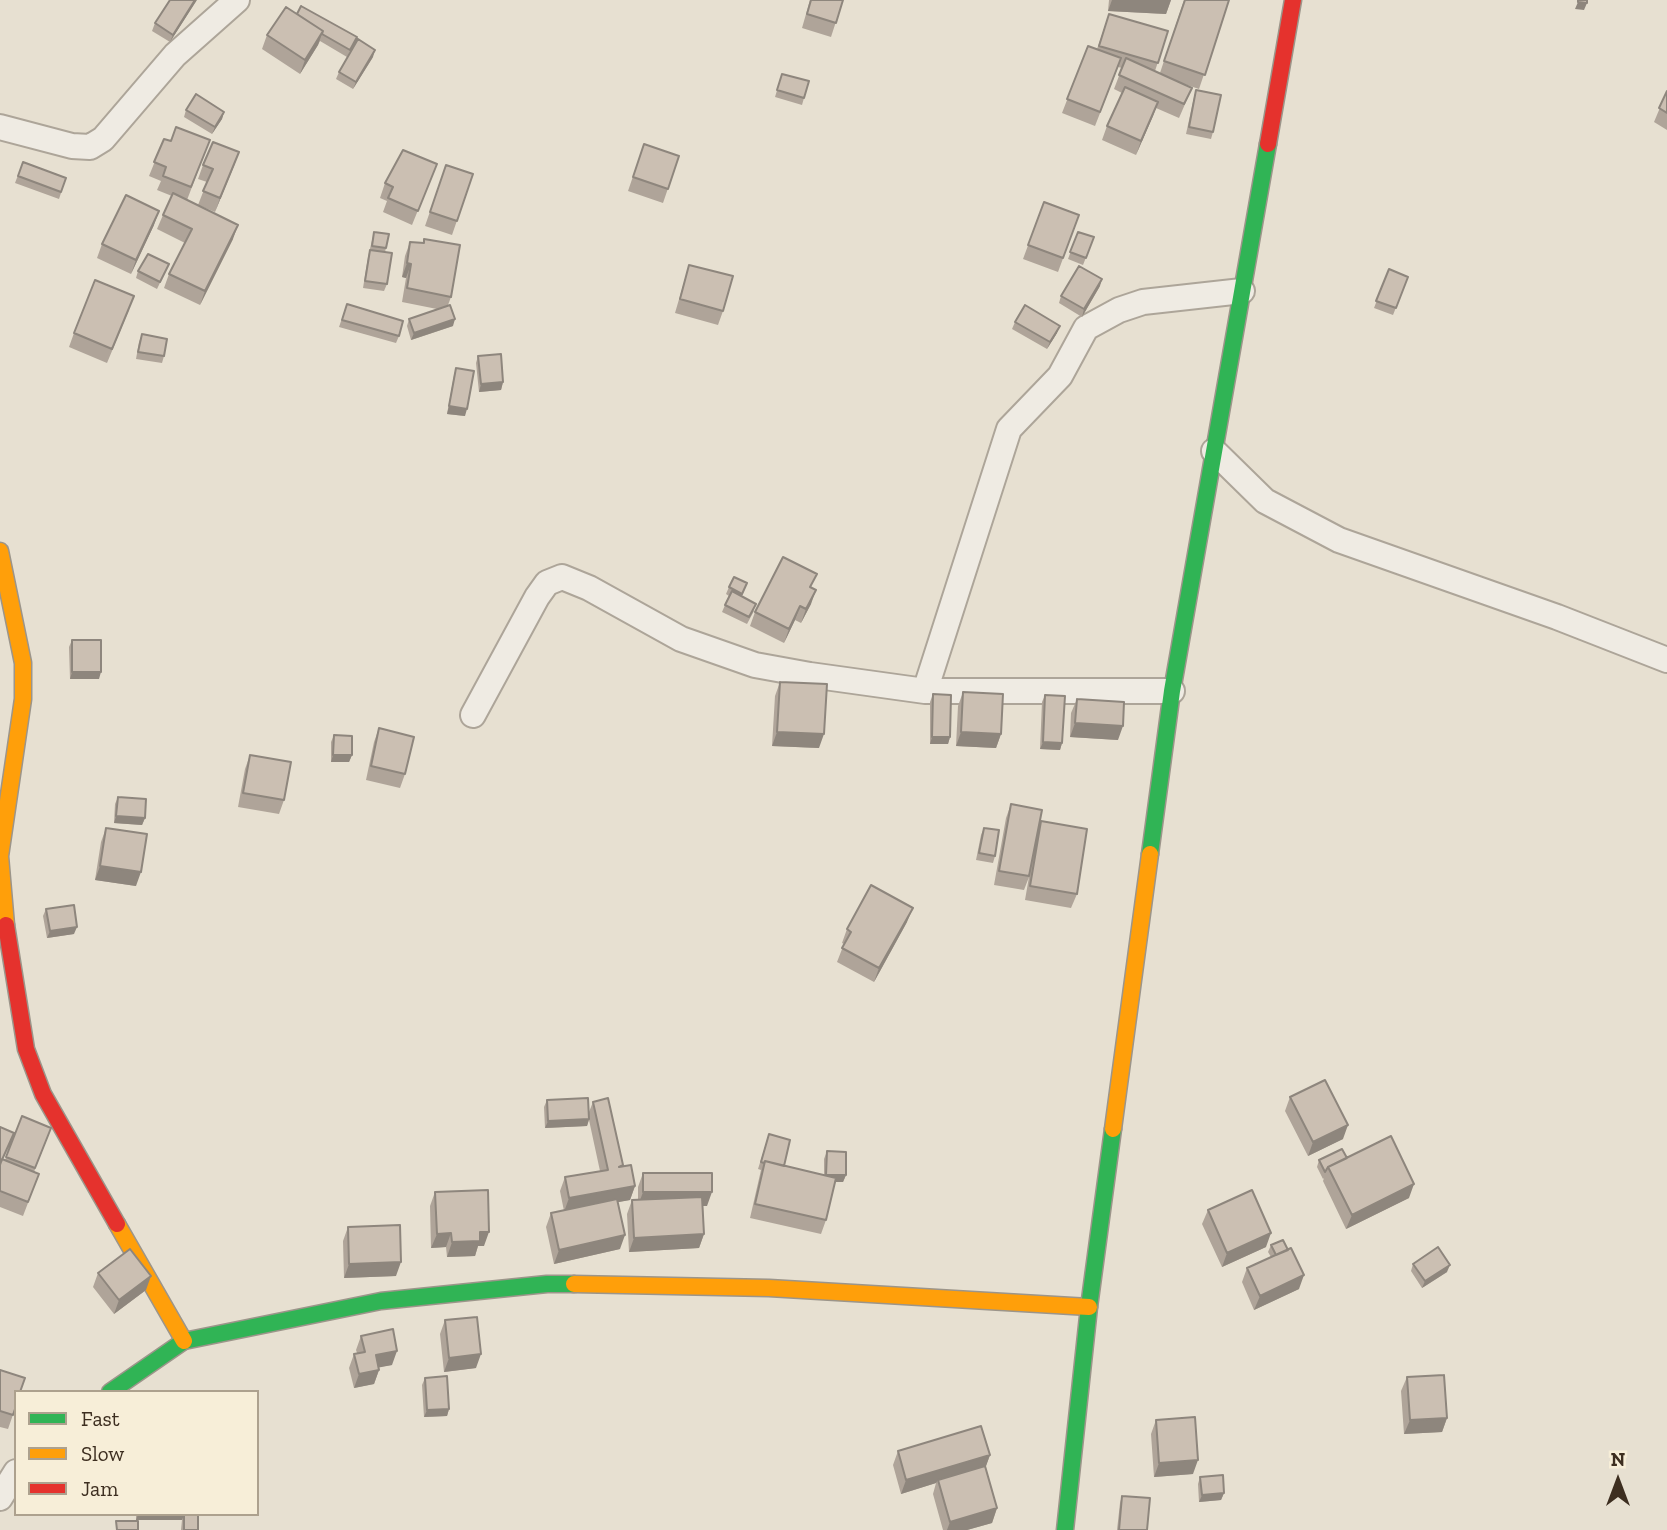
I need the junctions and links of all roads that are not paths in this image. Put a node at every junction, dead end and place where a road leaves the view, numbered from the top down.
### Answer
1 (237, 0) edge
2 (1293, 0) edge
3 (0, 127) edge
4 (1242, 292) junction
5 (1214, 451) junction
6 (0, 551) edge
7 (1667, 660) edge
8 (925, 691) junction
9 (1172, 691) junction
10 (473, 715) dead end
11 (1089, 1307) junction
12 (184, 1341) junction
13 (113, 1390) edge
14 (14, 1475) edge
15 (0, 1498) edge
16 (1065, 1530) edge

1 - 3 street
2 - 4 street
4 - 5 street
4 - 8 street
5 - 7 street
5 - 9 street
6 - 12 street
8 - 9 street
8 - 10 street
9 - 11 street
11 - 12 street
11 - 16 street
12 - 13 street
14 - 15 street

